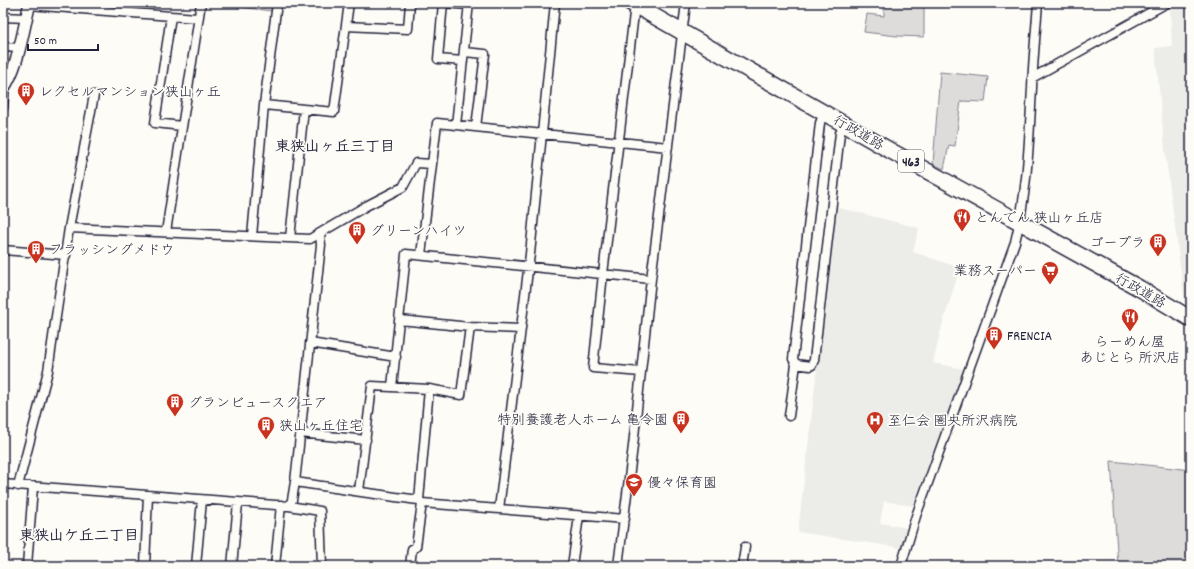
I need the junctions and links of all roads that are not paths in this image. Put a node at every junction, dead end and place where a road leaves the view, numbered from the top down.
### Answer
1 (200, 3) edge
2 (277, 3) edge
3 (349, 3) edge
4 (410, 3) edge
5 (555, 3) edge
6 (686, 3) edge
7 (1038, 3) edge
8 (1167, 3) edge
9 (29, 4) edge
10 (469, 4) edge
11 (633, 4) edge
12 (171, 16) junction
13 (3, 17) edge
14 (26, 18) junction
15 (197, 18) junction
16 (346, 26) junction
17 (682, 31) junction
18 (3, 47) edge
19 (19, 48) junction
20 (464, 52) junction
21 (463, 61) junction
22 (1032, 78) junction
23 (5, 82) edge
24 (94, 95) dead end
25 (264, 105) junction
26 (3, 108) edge
27 (304, 109) junction
28 (824, 112) junction
29 (844, 124) junction
30 (456, 125) junction
31 (182, 126) junction
32 (476, 127) junction
33 (542, 134) junction
34 (618, 142) junction
35 (668, 147) junction
36 (432, 164) junction
37 (1020, 222) junction
38 (69, 228) junction
39 (166, 232) junction
40 (320, 234) junction
41 (252, 236) junction
42 (290, 238) junction
43 (3, 250) edge
44 (66, 255) junction
45 (421, 255) junction
46 (528, 266) junction
47 (603, 274) junction
48 (651, 280) junction
49 (1191, 319) edge
50 (400, 320) junction
51 (470, 327) junction
52 (520, 329) junction
53 (310, 343) junction
54 (396, 357) junction
55 (796, 364) junction
56 (641, 372) junction
57 (392, 387) junction
58 (429, 389) junction
59 (789, 416) dead end
60 (300, 433) junction
61 (366, 440) junction
62 (295, 482) junction
63 (3, 484) edge
64 (15, 485) junction
65 (33, 487) junction
66 (359, 491) junction
67 (3, 493) edge
68 (148, 495) junction
69 (202, 500) junction
70 (420, 502) junction
71 (238, 503) junction
72 (285, 506) junction
73 (499, 510) junction
74 (579, 516) junction
75 (625, 519) junction
76 (745, 546) dead end
77 (27, 566) edge
78 (145, 566) edge
79 (196, 566) edge
80 (232, 566) edge
81 (276, 566) edge
82 (322, 566) edge
83 (410, 566) edge
84 (572, 566) edge
85 (618, 566) edge
86 (742, 566) edge
87 (902, 566) edge

1 - 15 street
2 - 25 street
3 - 16 street
4 - 16 street
5 - 33 street
6 - 17 street
7 - 22 street
8 - 22 street
9 - 12 street
9 - 14 street
10 - 20 street
10 - 21 street
11 - 17 highway, 行政道路 / 463
11 - 34 street
12 - 15 street
12 - 31 street
13 - 14 street
14 - 19 street
15 - 31 street
16 - 27 street
17 - 28 highway, 行政道路 / 463
17 - 35 street
18 - 19 street
19 - 23 street
20 - 21 street
20 - 32 street
21 - 30 street
22 - 37 street
23 - 26 street
24 - 38 street
25 - 27 street
25 - 41 street
27 - 42 street
28 - 29 highway, 行政道路 / 463
28 - 55 street
29 - 37 highway, 行政道路 / 463
29 - 55 street
30 - 32 street
30 - 36 street
31 - 39 street
32 - 33 street
33 - 34 street
33 - 46 street
34 - 35 street
34 - 47 street
35 - 48 street
36 - 40 street
36 - 45 street
37 - 49 highway, 行政道路 / 463
37 - 87 street
38 - 39 street
38 - 44 street
39 - 41 street
40 - 42 street
40 - 53 street
41 - 42 street
43 - 44 street
44 - 64 street
45 - 46 street
45 - 50 street
46 - 47 street
46 - 52 street
47 - 48 street
47 - 56 street
48 - 56 street
50 - 51 street
50 - 54 street
51 - 52 street
51 - 58 street
52 - 73 street
53 - 54 street
53 - 60 street
54 - 57 street
55 - 59 street
56 - 75 street
57 - 58 street
57 - 61 street
58 - 70 street
60 - 61 street
60 - 62 street
61 - 66 street
62 - 66 street
62 - 72 street
63 - 64 street
64 - 65 street
64 - 67 street
65 - 68 street
65 - 77 street
66 - 70 street
68 - 69 street
68 - 78 street
69 - 71 street
69 - 79 street
70 - 73 street
70 - 83 street
71 - 72 street
71 - 80 street
72 - 81 street
72 - 82 street
73 - 74 street
74 - 75 street
74 - 84 street
75 - 85 street
76 - 86 street

